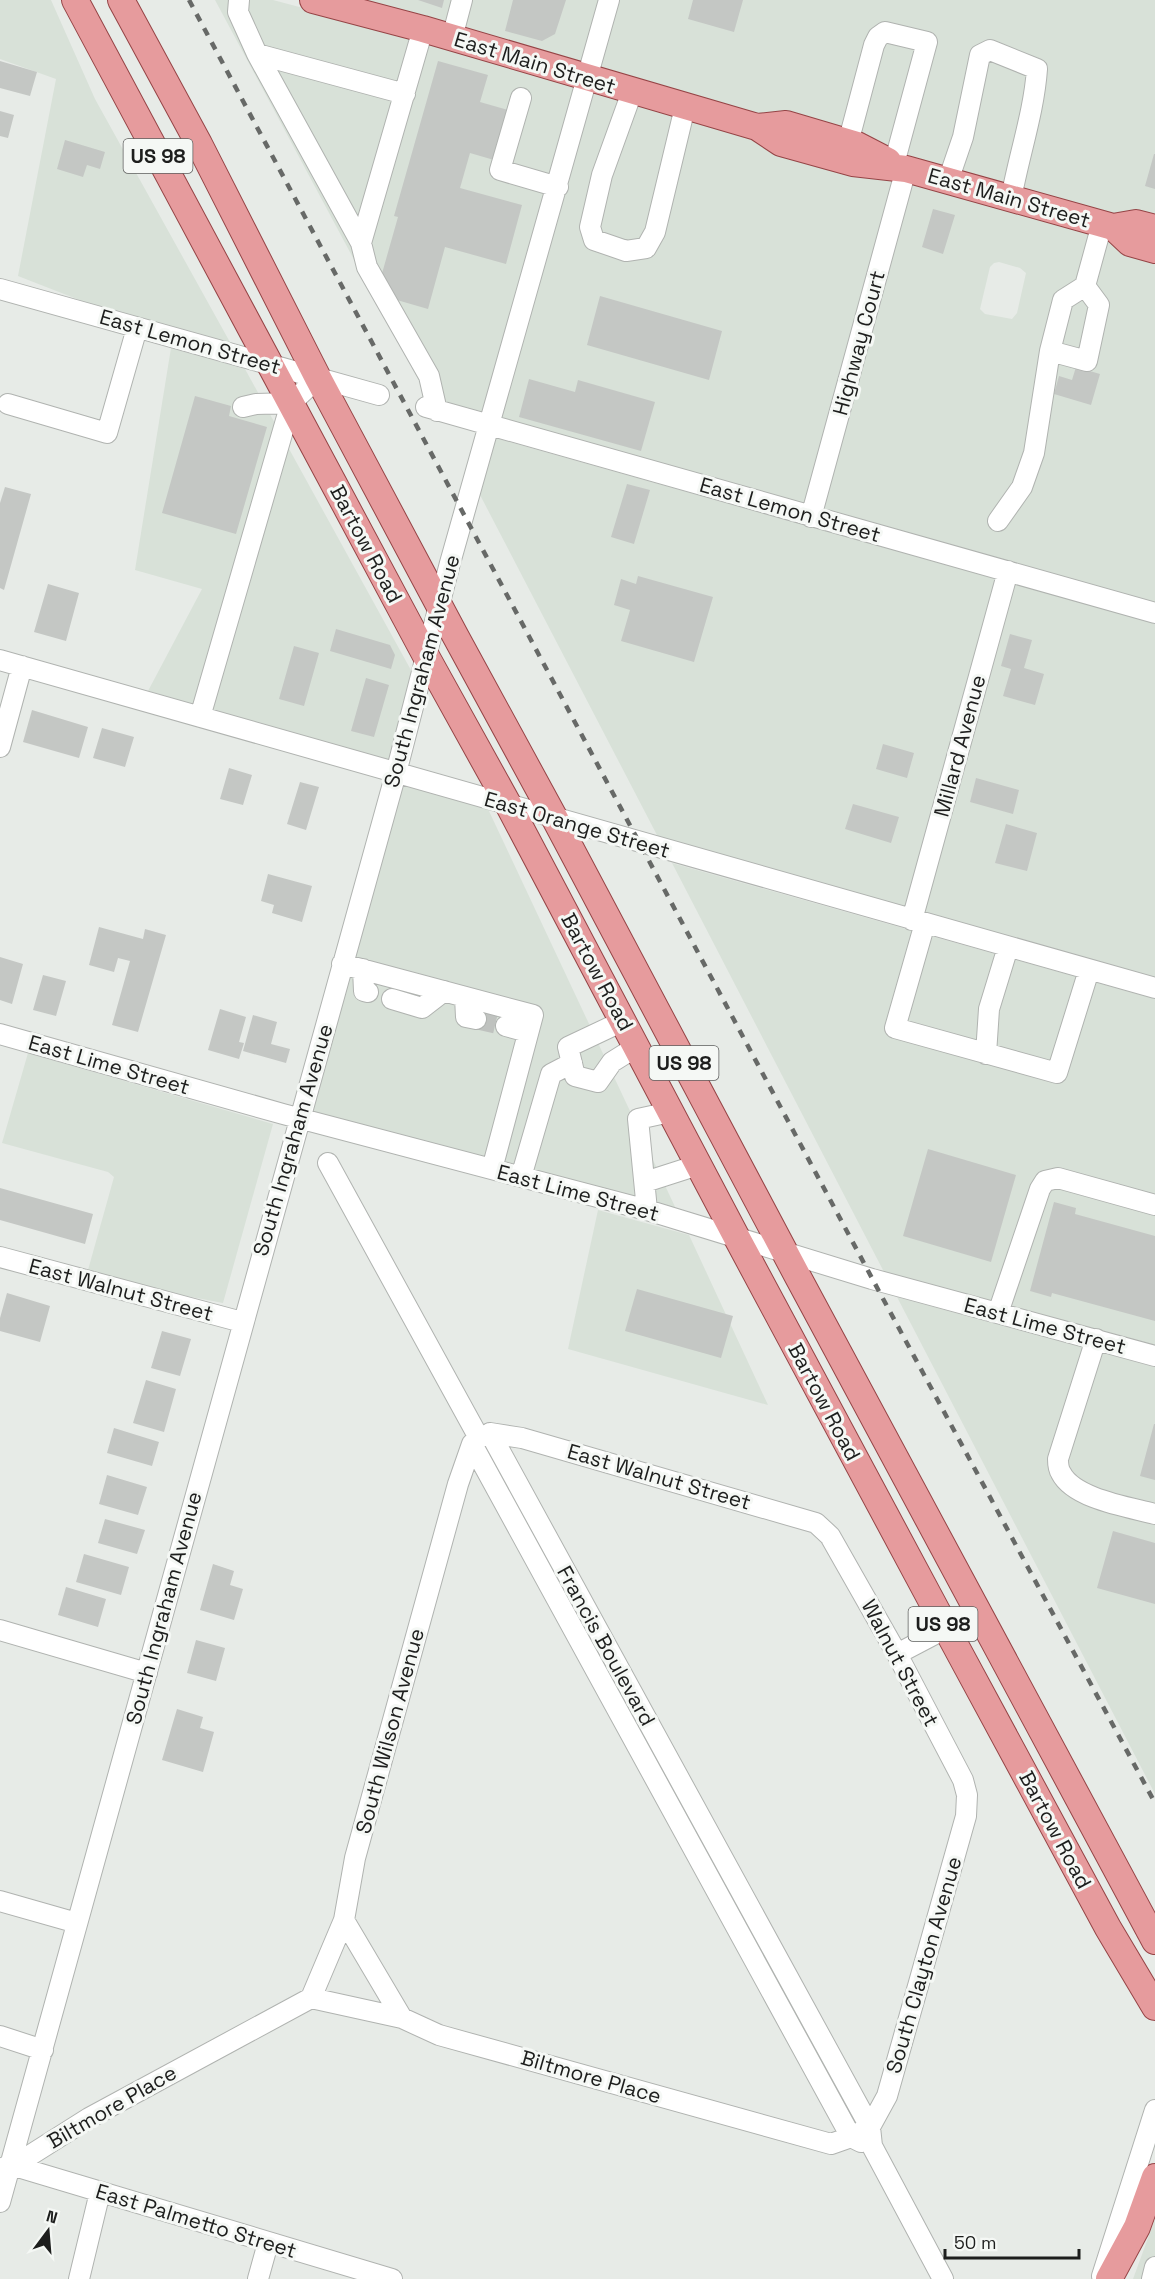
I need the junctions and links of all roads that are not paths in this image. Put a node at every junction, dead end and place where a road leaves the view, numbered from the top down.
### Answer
1 (75, 0) edge
2 (121, 0) edge
3 (238, 0) edge
4 (313, 0) edge
5 (462, 0) edge
6 (609, 0) edge
7 (360, 6) edge
8 (423, 29) junction
9 (452, 38) junction
10 (257, 54) junction
11 (587, 78) junction
12 (632, 92) junction
13 (405, 94) junction
14 (521, 98) dead end
15 (686, 107) junction
16 (757, 127) junction
17 (848, 142) junction
18 (900, 166) junction
19 (948, 181) junction
20 (558, 187) junction
21 (1011, 199) junction
22 (1107, 225) junction
23 (1155, 228) edge
24 (361, 243) junction
25 (1155, 250) edge
26 (1085, 286) junction
27 (0, 289) edge
28 (137, 328) junction
29 (1050, 351) junction
30 (270, 365) junction
31 (318, 378) junction
32 (380, 395) dead end
33 (291, 403) junction
34 (8, 404) dead end
35 (243, 407) dead end
36 (490, 425) junction
37 (811, 516) junction
38 (998, 521) dead end
39 (1008, 571) junction
40 (438, 605) junction
41 (1155, 613) edge
42 (426, 656) junction
43 (0, 660) edge
44 (22, 666) junction
45 (200, 717) junction
46 (0, 747) edge
47 (396, 773) junction
48 (508, 804) junction
49 (554, 817) junction
50 (919, 922) junction
51 (1008, 947) junction
52 (342, 964) junction
53 (363, 969) junction
54 (1089, 970) junction
55 (1155, 988) edge
56 (444, 991) junction
57 (368, 992) dead end
58 (465, 997) junction
59 (392, 999) dead end
60 (476, 1019) dead end
61 (622, 1021) junction
62 (506, 1026) tunnel mouth
63 (528, 1032) junction
64 (598, 1034) junction
65 (0, 1035) edge
66 (636, 1047) junction
67 (986, 1053) junction
68 (612, 1062) junction
69 (572, 1063) junction
70 (670, 1112) junction
71 (300, 1119) junction
72 (328, 1163) dead end
73 (698, 1165) junction
74 (492, 1169) junction
75 (521, 1177) junction
76 (645, 1182) junction
77 (1155, 1205) edge
78 (647, 1210) junction
79 (736, 1238) junction
80 (785, 1252) junction
81 (0, 1257) edge
82 (998, 1313) junction
83 (242, 1322) junction
84 (1096, 1339) junction
85 (1155, 1356) edge
86 (480, 1438) junction
87 (1155, 1514) edge
88 (824, 1530) joint
89 (977, 1612) junction
90 (946, 1628) junction
91 (0, 1630) edge
92 (897, 1654) junction
93 (618, 1667) junction
94 (147, 1673) junction
95 (599, 1678) junction
96 (967, 1800) joint
97 (744, 1896) junction
98 (0, 1901) edge
99 (725, 1907) junction
100 (344, 1920) junction
101 (77, 1923) junction
102 (1155, 1941) edge
103 (311, 1998) junction
104 (1155, 2007) edge
105 (402, 2018) junction
106 (0, 2036) edge
107 (43, 2050) junction
108 (1155, 2110) edge
109 (871, 2136) junction
110 (851, 2138) junction
111 (5, 2167) edge
112 (1155, 2177) edge
113 (100, 2192) junction
114 (0, 2202) edge
115 (268, 2243) junction
116 (1155, 2267) edge
117 (79, 2279) edge
118 (258, 2279) edge
119 (392, 2279) edge
120 (943, 2279) edge
121 (1101, 2279) edge
122 (1109, 2279) edge
123 (1152, 2279) edge

1 - 30 main road, Bartow Road / US 98
2 - 31 main road, Bartow Road / US 98
3 - 10 street
4 - 7 main road, East Main Street
5 - 9 street
6 - 11 street, South Ingraham Avenue
7 - 8 main road, East Main Street
8 - 9 main road, East Main Street
8 - 13 street
9 - 11 main road, East Main Street
10 - 13 street
10 - 24 street
11 - 12 main road, East Main Street
11 - 20 street, South Ingraham Avenue
12 - 15 main road, East Main Street
12 - 15 street
13 - 24 street
14 - 20 street
15 - 16 main road, East Main Street
16 - 17 main road, East Main Street
16 - 18 main road, East Main Street
17 - 18 main road, East Main Street
17 - 18 street, Highway Court
18 - 19 main road, East Main Street
18 - 37 street, Highway Court
19 - 21 main road, East Main Street
19 - 21 street
20 - 36 street, South Ingraham Avenue
21 - 22 main road, East Main Street
22 - 23 main road, East Main Street
22 - 25 main road, East Main Street
22 - 26 street
24 - 36 street, East Lemon Street
26 - 29 street
26 - 29 street
27 - 28 street, East Lemon Street
28 - 30 street, East Lemon Street
28 - 34 street
29 - 38 street
30 - 31 street, East Lemon Street
30 - 33 main road, Bartow Road / US 98
31 - 32 street, East Lemon Street
31 - 33 street
31 - 40 main road, Bartow Road / US 98
33 - 35 street
33 - 42 main road, Bartow Road / US 98
33 - 45 street
36 - 37 street, East Lemon Street
36 - 40 street, South Ingraham Avenue
37 - 39 street, East Lemon Street
39 - 41 street, East Lemon Street
39 - 50 street, Millard Avenue
40 - 42 street, South Ingraham Avenue
40 - 49 main road, Bartow Road / US 98
42 - 47 street, South Ingraham Avenue
42 - 48 main road, Bartow Road / US 98
43 - 44 street, East Orange Street
44 - 45 street, East Orange Street
44 - 46 street
45 - 47 street, East Orange Street
47 - 48 street, East Orange Street
47 - 52 street, South Ingraham Avenue
48 - 49 street, East Orange Street
48 - 61 main road, Bartow Road / US 98
49 - 50 street, East Orange Street
49 - 80 main road, Bartow Road / US 98
50 - 51 street, East Orange Street
50 - 67 street, Millard Avenue
51 - 54 street, East Orange Street
51 - 67 street
52 - 53 street
52 - 71 street, South Ingraham Avenue
53 - 56 street
53 - 57 street
54 - 55 street, East Orange Street
54 - 67 street
56 - 58 street
56 - 59 street
58 - 60 street
58 - 63 street
61 - 64 street
61 - 66 main road, Bartow Road / US 98
62 - 63 street
63 - 74 street
64 - 68 street
64 - 69 street
65 - 71 street, East Lime Street
66 - 68 street
66 - 70 main road, Bartow Road / US 98
68 - 69 street
69 - 75 street
70 - 73 main road, Bartow Road / US 98
70 - 76 street
71 - 74 street, East Lime Street
71 - 83 street, South Ingraham Avenue
72 - 86 street, Francis Boulevard
73 - 76 street
73 - 79 main road, Bartow Road / US 98
74 - 75 street, East Lime Street
75 - 78 street, East Lime Street
76 - 78 street
77 - 82 street
78 - 79 street, East Lime Street
79 - 80 street, East Lime Street
79 - 90 main road, Bartow Road / US 98
80 - 82 street, East Lime Street
80 - 89 main road, Bartow Road / US 98
81 - 83 street, East Walnut Street
82 - 84 street, East Lime Street
83 - 94 street, South Ingraham Avenue
84 - 85 street, East Lime Street
84 - 87 street
86 - 88 street, East Walnut Street
86 - 93 street, Francis Boulevard
86 - 95 street, Francis Boulevard
86 - 100 street, South Wilson Avenue
88 - 92 street, Walnut Street
89 - 90 street
89 - 102 main road, Bartow Road / US 98
90 - 92 street
90 - 104 main road, Bartow Road / US 98
91 - 94 street
92 - 96 street, Walnut Street
93 - 95 street
93 - 97 street, Francis Boulevard
94 - 101 street, South Ingraham Avenue
95 - 99 street, Francis Boulevard
96 - 109 street, South Clayton Avenue
97 - 99 street
97 - 109 street, Francis Boulevard
98 - 101 street
99 - 110 street, Francis Boulevard
100 - 103 street
100 - 105 street
101 - 107 street, South Ingraham Avenue
103 - 105 street, Biltmore Place
103 - 111 street, Biltmore Place
105 - 110 street, Biltmore Place
106 - 107 street
107 - 111 street, South Ingraham Avenue
108 - 121 street
109 - 110 street, Biltmore Place
109 - 120 street, Francis Boulevard
111 - 113 street, East Palmetto Street
111 - 114 street, South Ingraham Avenue
112 - 122 main road
113 - 115 street, East Palmetto Street
113 - 117 street
115 - 118 street
115 - 119 street, East Palmetto Street
116 - 123 street

